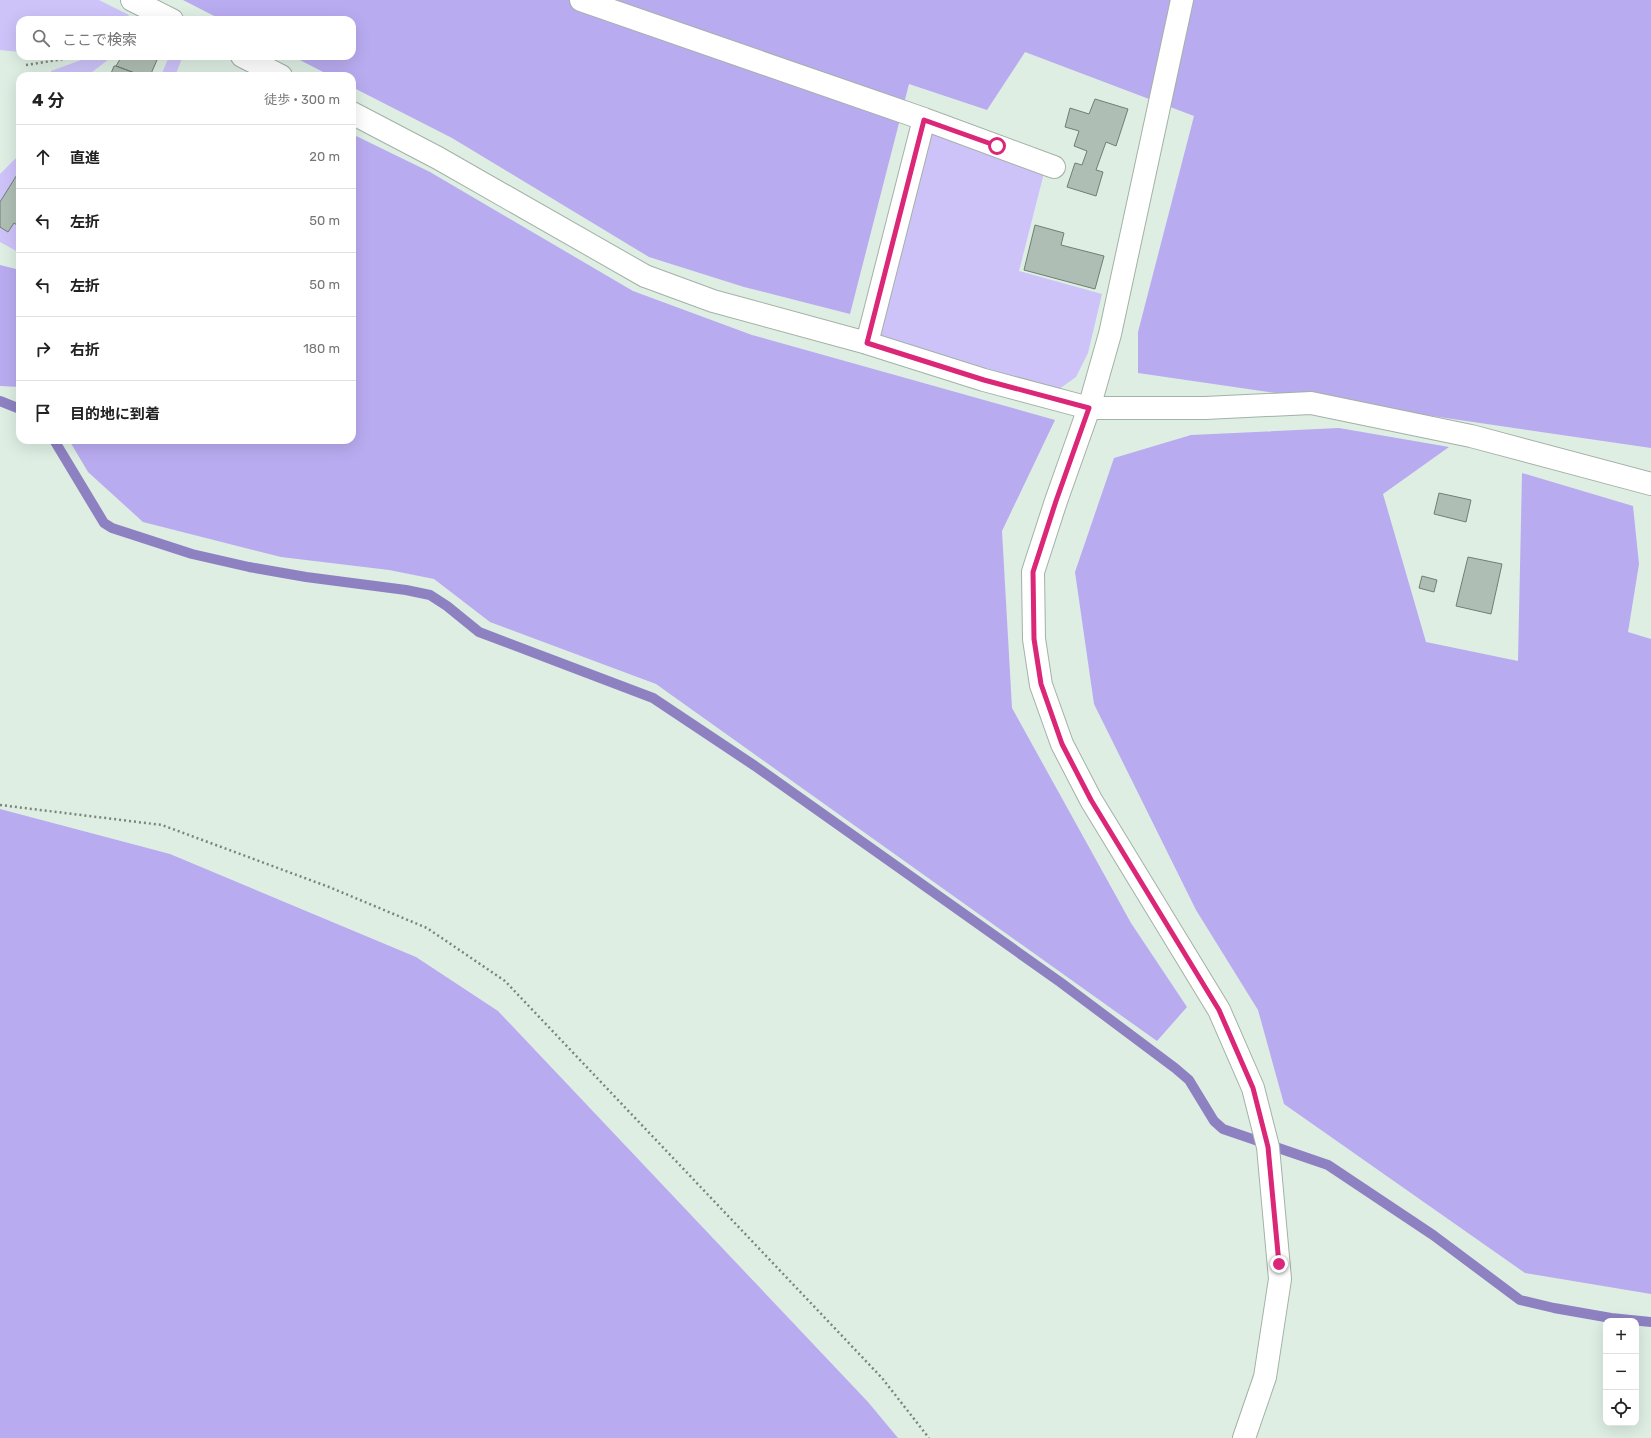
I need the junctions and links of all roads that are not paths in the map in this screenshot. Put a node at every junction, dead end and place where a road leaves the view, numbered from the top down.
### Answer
1 (132, 0) edge
2 (581, 0) edge
3 (1182, 0) edge
4 (164, 16) edge
5 (250, 60) edge
6 (273, 72) edge
7 (356, 115) edge
8 (924, 120) junction
9 (1054, 167) dead end
10 (867, 343) junction
11 (1089, 408) junction
12 (1651, 484) edge
13 (1244, 1438) edge

1 - 4 street
2 - 8 street
3 - 11 street
5 - 6 street
7 - 10 street
8 - 9 street
8 - 10 street
10 - 11 street
11 - 12 street
11 - 13 street

